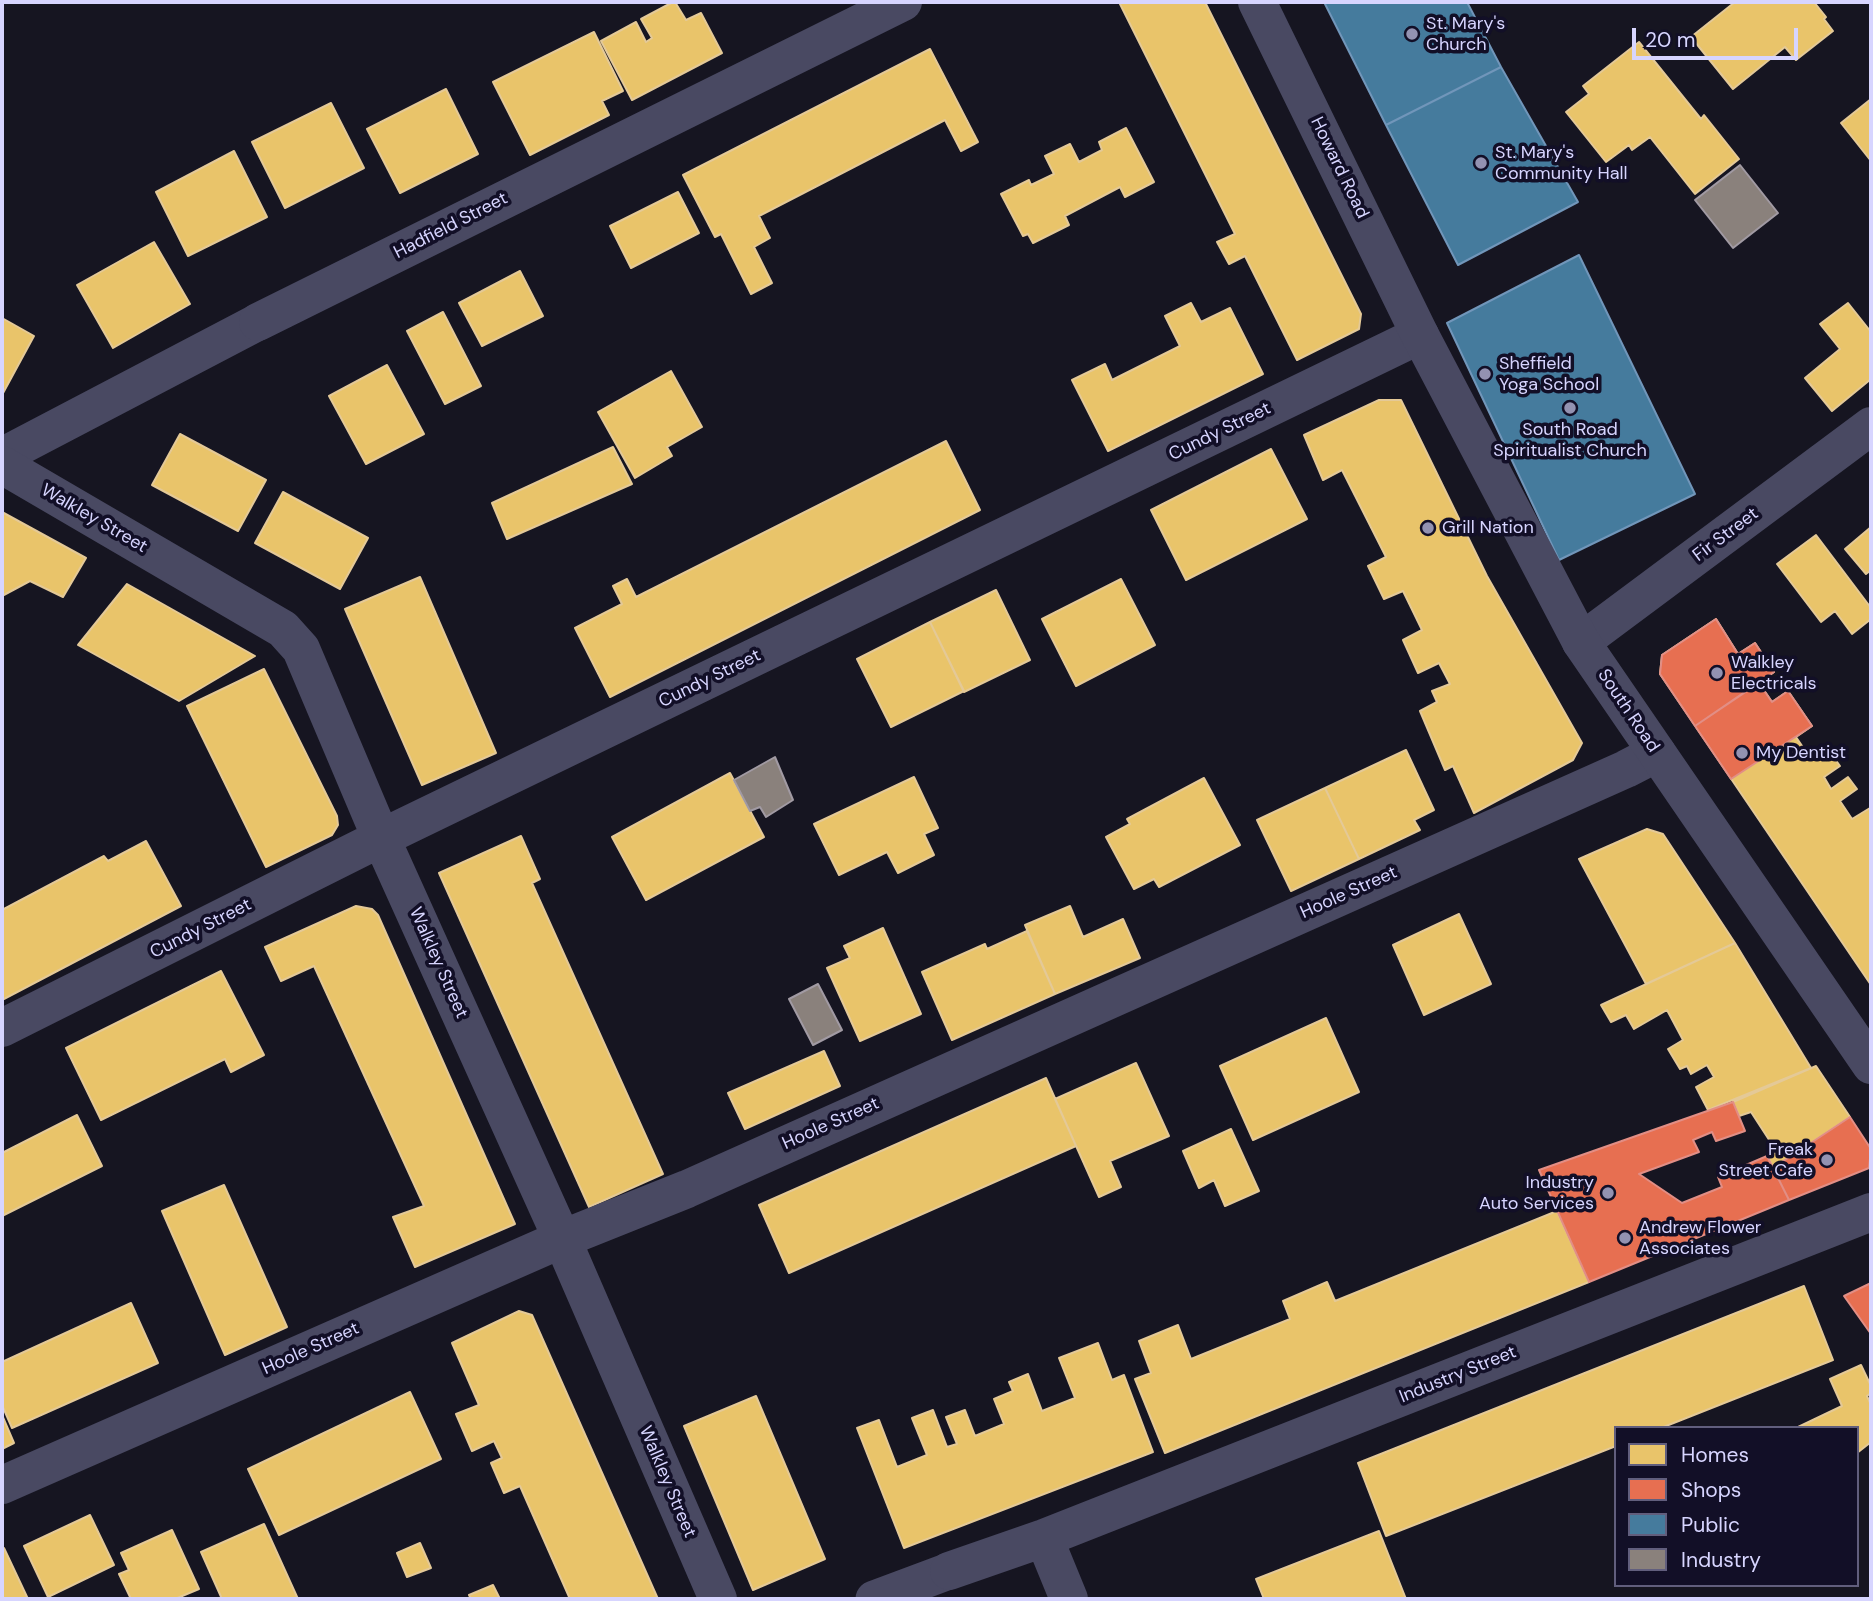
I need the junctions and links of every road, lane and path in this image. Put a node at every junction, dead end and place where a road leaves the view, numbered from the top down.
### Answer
1 (903, 2) edge
2 (1257, 2) edge
3 (258, 322) joint
4 (1420, 335) junction
5 (1871, 426) edge
6 (2, 456) edge
7 (2, 465) edge
8 (1581, 642) junction
9 (1657, 753) junction
10 (381, 838) junction
11 (2, 1028) edge
12 (1871, 1065) edge
13 (1871, 1212) edge
14 (562, 1238) junction
15 (2, 1485) edge
16 (1044, 1538) junction
17 (948, 1571) joint
18 (718, 1599) edge
19 (874, 1599) edge
20 (1069, 1599) edge

1 - 3 street, Hadfield Street
2 - 4 street, Howard Road
3 - 6 street, Hadfield Street
4 - 8 street, South Road
4 - 10 street, Cundy Street
5 - 8 street, Fir Street
7 - 10 street, Walkley Street
8 - 9 street, South Road
9 - 12 street, South Road
9 - 14 street, Hoole Street
10 - 11 street, Cundy Street
10 - 14 street, Walkley Street
13 - 16 street, Industry Street
14 - 15 street, Hoole Street
14 - 18 street, Walkley Street
16 - 17 street, Industry Street
16 - 20 street
17 - 19 street, Industry Street

